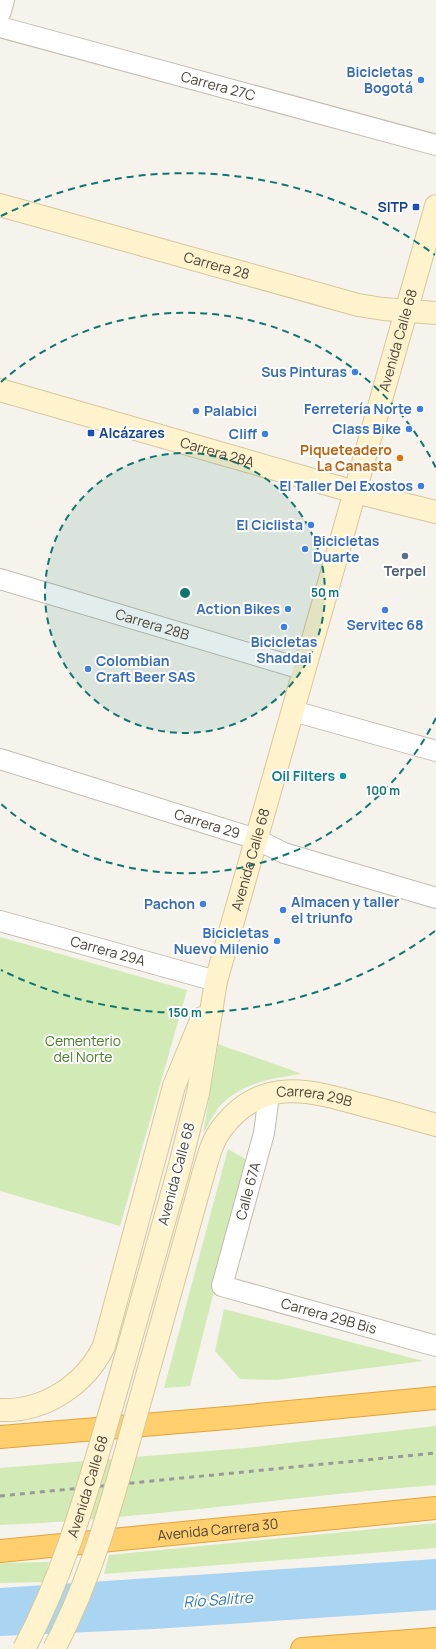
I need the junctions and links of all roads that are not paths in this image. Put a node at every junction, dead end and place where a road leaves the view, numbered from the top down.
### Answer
1 (4, 0) edge
2 (0, 14) edge
3 (0, 27) edge
4 (436, 145) edge
5 (0, 205) edge
6 (436, 206) edge
7 (406, 311) junction
8 (436, 312) edge
9 (0, 390) edge
10 (355, 492) junction
11 (436, 512) edge
12 (0, 579) edge
13 (305, 670) junction
14 (293, 711) junction
15 (436, 751) edge
16 (0, 759) edge
17 (256, 839) junction
18 (436, 898) edge
19 (0, 921) edge
20 (216, 981) junction
21 (269, 1095) junction
22 (436, 1125) edge
23 (212, 1145) joint
24 (222, 1286) joint
25 (436, 1346) edge
26 (436, 1398) edge
27 (0, 1410) edge
28 (0, 1437) edge
29 (436, 1508) edge
30 (0, 1551) edge
31 (436, 1639) edge
32 (355, 1647) edge
33 (24, 1649) edge
34 (54, 1649) edge
35 (302, 1649) edge

1 - 2 street
3 - 4 street, Carrera 27C
5 - 7 main road, Carrera 28
6 - 7 main road, Avenida Calle 68
7 - 8 main road, Carrera 28
7 - 10 main road, Avenida Calle 68
9 - 10 main road, Carrera 28A
10 - 11 main road, Carrera 28A
10 - 13 main road, Avenida Calle 68
12 - 13 street, Carrera 28B
13 - 14 main road, Avenida Calle 68
14 - 15 street
14 - 17 main road, Avenida Calle 68
16 - 17 street, Carrera 29
17 - 18 street, Carrera 29
17 - 20 main road, Avenida Calle 68
19 - 20 street, Carrera 29A
20 - 27 main road
20 - 33 main road, Avenida Calle 68, bridge
21 - 22 main road, Carrera 29B
21 - 23 main road, Carrera 29B
21 - 24 street, Calle 67A
23 - 34 main road, Avenida Calle 68, bridge
24 - 25 street, Carrera 29B Bis
26 - 28 highway
29 - 30 highway, Avenida Carrera 30
31 - 32 highway
32 - 35 highway

